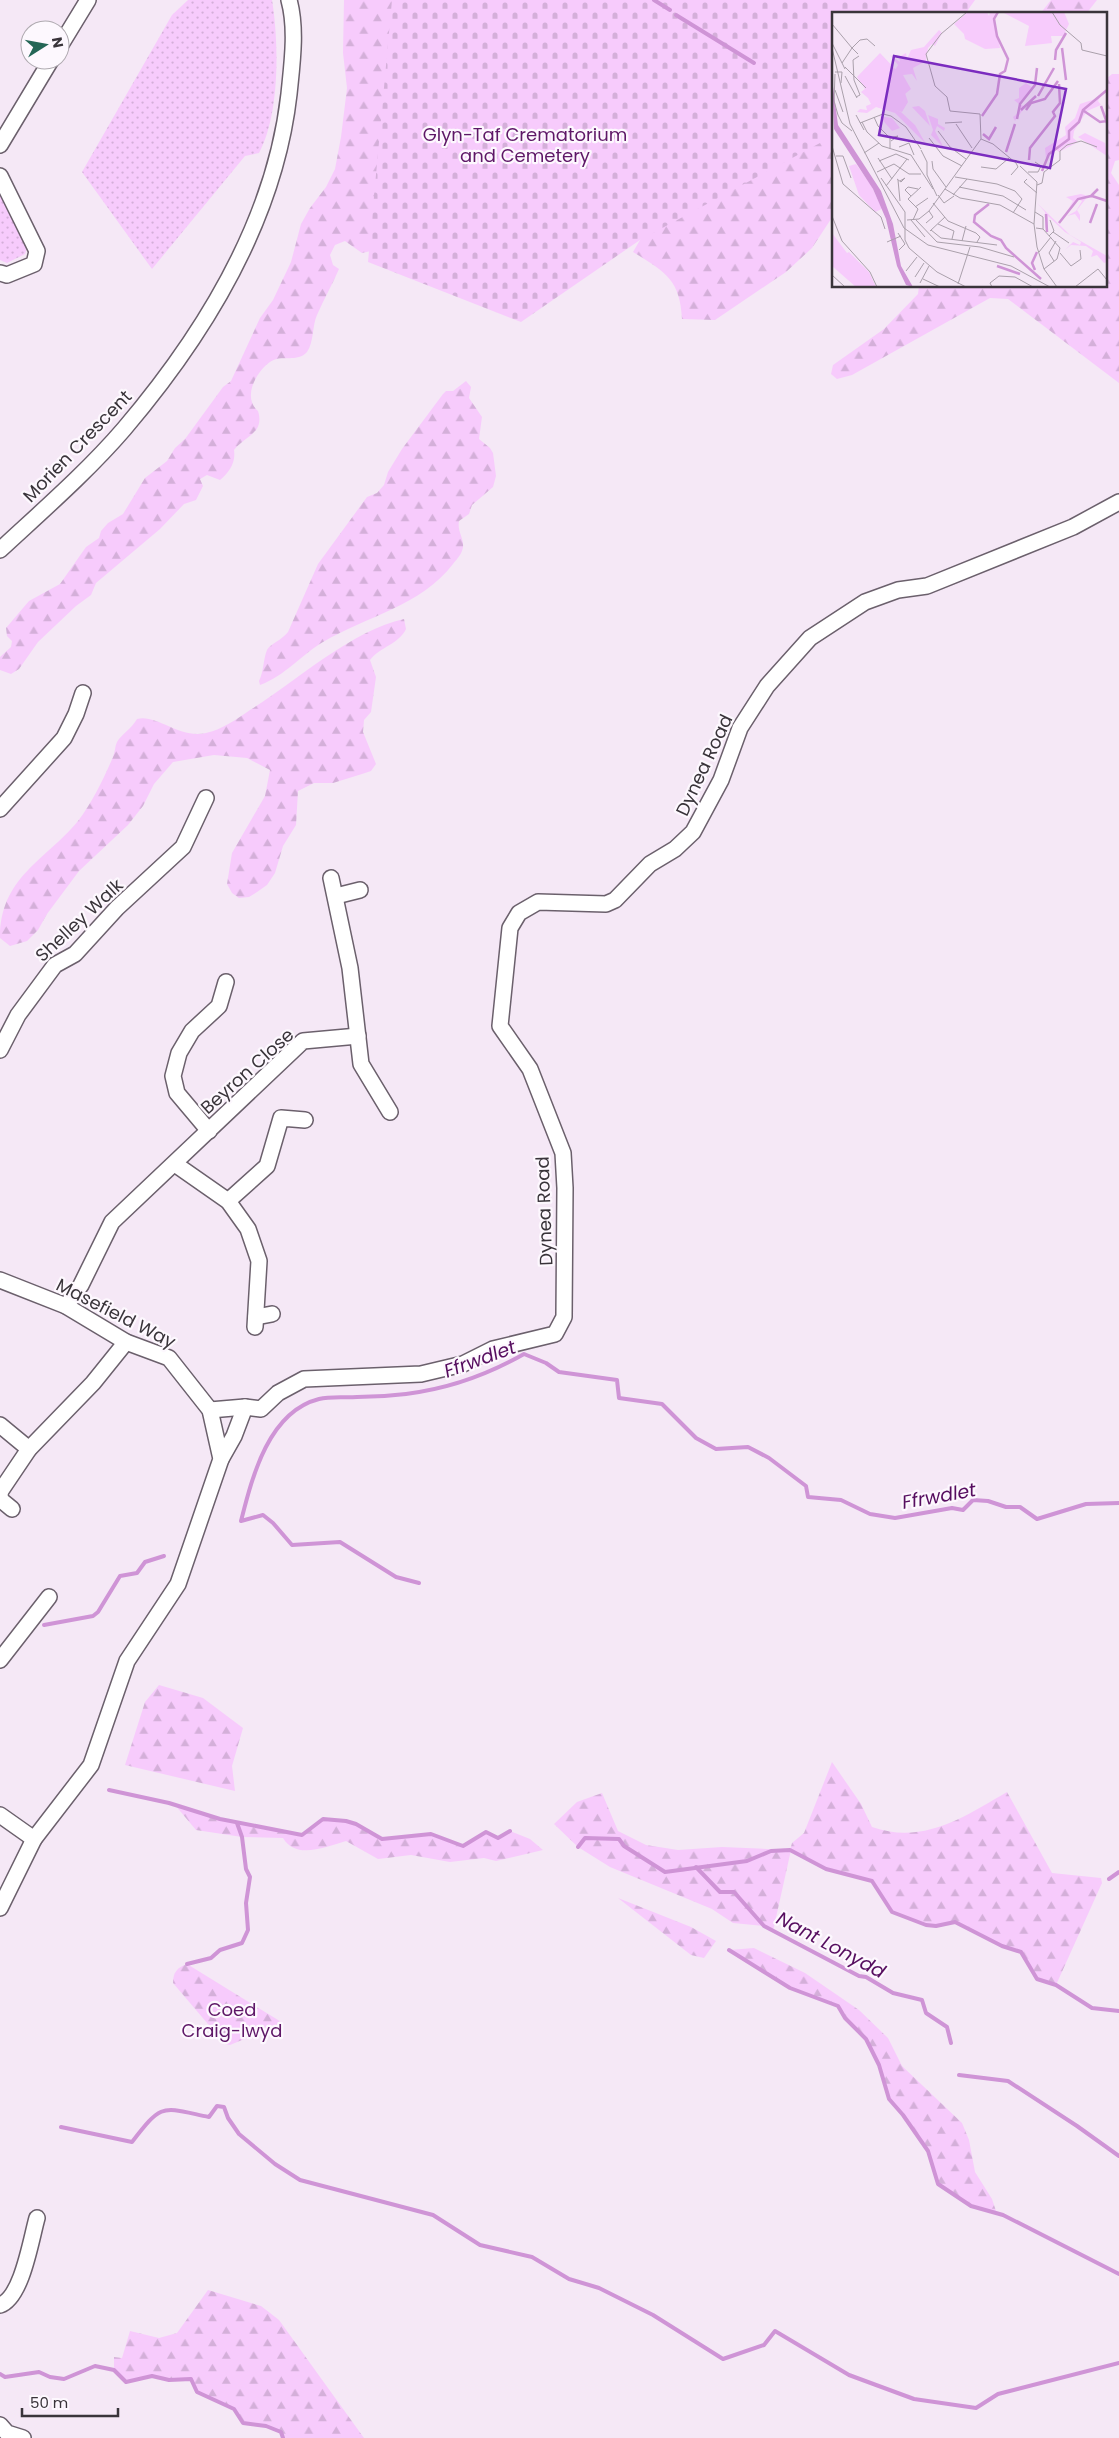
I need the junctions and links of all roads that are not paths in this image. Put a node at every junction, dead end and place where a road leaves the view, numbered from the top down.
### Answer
1 (88, 0) edge
2 (289, 1) edge
3 (70, 30) edge
4 (45, 70) edge
5 (0, 144) edge
6 (0, 176) edge
7 (0, 273) edge
8 (1119, 502) edge
9 (0, 550) edge
10 (83, 693) dead end
11 (206, 798) dead end
12 (0, 809) edge
13 (331, 878) dead end
14 (360, 890) dead end
15 (336, 896) junction
16 (226, 982) dead end
17 (358, 1036) junction
18 (0, 1050) edge
19 (390, 1112) dead end
20 (305, 1120) dead end
21 (209, 1131) junction
22 (174, 1164) junction
23 (228, 1201) junction
24 (0, 1280) edge
25 (66, 1306) junction
26 (272, 1314) dead end
27 (126, 1342) junction
28 (245, 1407) junction
29 (210, 1410) junction
30 (0, 1425) edge
31 (29, 1450) junction
32 (221, 1459) junction
33 (0, 1494) edge
34 (12, 1509) dead end
35 (49, 1597) dead end
36 (0, 1660) edge
37 (0, 1815) edge
38 (34, 1839) junction
39 (0, 1908) edge
40 (37, 2218) dead end
41 (0, 2305) edge
42 (0, 2425) edge
43 (23, 2438) edge

1 - 3 street
2 - 9 street, Morien Crescent
4 - 5 street
6 - 7 street
8 - 28 street, Dynea Road
10 - 12 street
11 - 18 street, Shelley Walk
13 - 15 street
14 - 15 street
15 - 17 street
16 - 21 street
17 - 19 street
17 - 21 street, Beyron Close
20 - 23 street
21 - 22 street, Beyron Close
22 - 23 street
22 - 25 street, Beyron Close
23 - 26 street
24 - 25 street, Masefield Way
25 - 27 street, Masefield Way
27 - 29 street, Masefield Way
27 - 31 street
28 - 29 street, Dynea Road
28 - 32 street
29 - 32 street, Masefield Way
30 - 31 street
31 - 33 street
32 - 38 street
33 - 34 street
35 - 36 street
37 - 38 street
38 - 39 street
40 - 41 street
42 - 43 street

